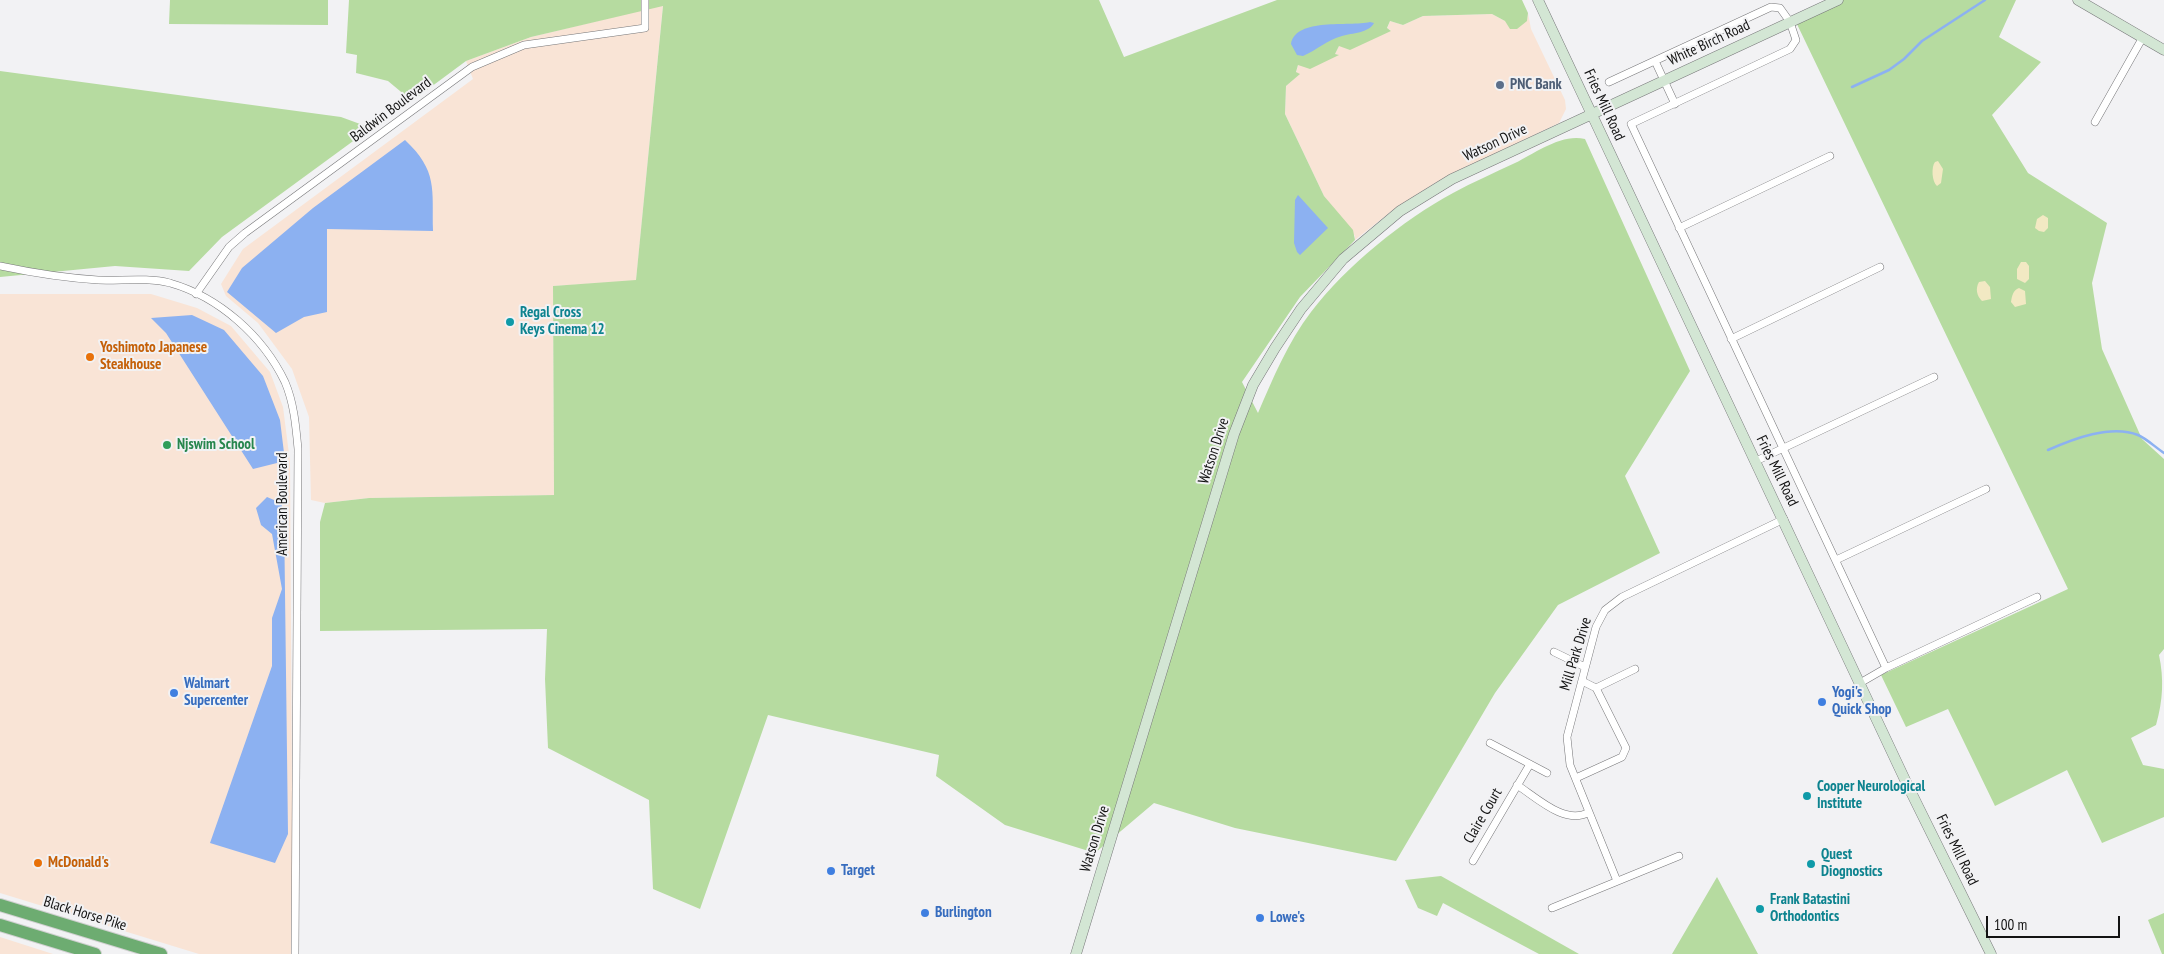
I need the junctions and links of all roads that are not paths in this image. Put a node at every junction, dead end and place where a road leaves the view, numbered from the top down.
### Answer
1 (645, 0) edge
2 (1538, 0) edge
3 (1838, 0) edge
4 (2078, 0) edge
5 (1790, 22) junction
6 (2143, 37) junction
7 (2164, 50) edge
8 (1655, 61) junction
9 (1664, 81) junction
10 (1609, 82) dead end
11 (1675, 104) junction
12 (1592, 114) junction
13 (2095, 122) dead end
14 (1830, 156) dead end
15 (1679, 228) junction
16 (0, 266) edge
17 (1880, 267) dead end
18 (196, 294) junction
19 (1731, 339) junction
20 (1934, 377) dead end
21 (1783, 449) junction
22 (1756, 461) junction
23 (1986, 489) dead end
24 (1784, 519) junction
25 (1836, 560) junction
26 (2037, 597) dead end
27 (1554, 652) dead end
28 (1585, 667) junction
29 (1886, 668) junction
30 (1635, 669) dead end
31 (1582, 681) junction
32 (1860, 683) junction
33 (1596, 688) junction
34 (1490, 743) dead end
35 (1530, 764) junction
36 (1547, 773) dead end
37 (1576, 778) junction
38 (1517, 785) junction
39 (1589, 812) junction
40 (1679, 856) dead end
41 (1473, 861) dead end
42 (1617, 881) junction
43 (0, 900) edge
44 (0, 905) edge
45 (1552, 908) dead end
46 (20, 911) junction
47 (0, 924) edge
48 (95, 954) edge
49 (161, 954) edge
50 (295, 954) edge
51 (1076, 954) edge
52 (1991, 954) edge

1 - 18 street, Baldwin Boulevard
2 - 12 street, Fries Mill Road
3 - 5 street, White Birch Road
4 - 6 street
5 - 8 street
5 - 9 street, White Birch Road
5 - 11 street
6 - 7 street
6 - 13 street
8 - 9 street
8 - 10 street
9 - 11 street
9 - 12 street, White Birch Road
11 - 15 street
12 - 22 street, Fries Mill Road
12 - 51 street, Watson Drive
14 - 15 street
15 - 19 street
16 - 18 street, American Boulevard
17 - 19 street
18 - 50 street, American Boulevard
19 - 21 street
20 - 21 street
21 - 22 street
21 - 25 street
22 - 24 street, Fries Mill Road
23 - 25 street
24 - 28 street, Mill Park Drive
24 - 32 street, Fries Mill Road
25 - 29 street
26 - 29 street
27 - 28 street
28 - 31 street, Mill Park Drive
29 - 32 street
30 - 33 street
31 - 33 street
31 - 37 street, Mill Park Drive
32 - 52 street, Fries Mill Road
33 - 37 street
34 - 35 street
35 - 36 street
35 - 38 street, Claire Court
37 - 39 street, Mill Park Drive
38 - 39 street, Claire Court
38 - 41 street, Claire Court
39 - 42 street, Mill Park Drive
40 - 42 street
42 - 45 street
43 - 46 highway
44 - 46 highway, Black Horse Pike
46 - 49 highway, Black Horse Pike
47 - 48 highway

